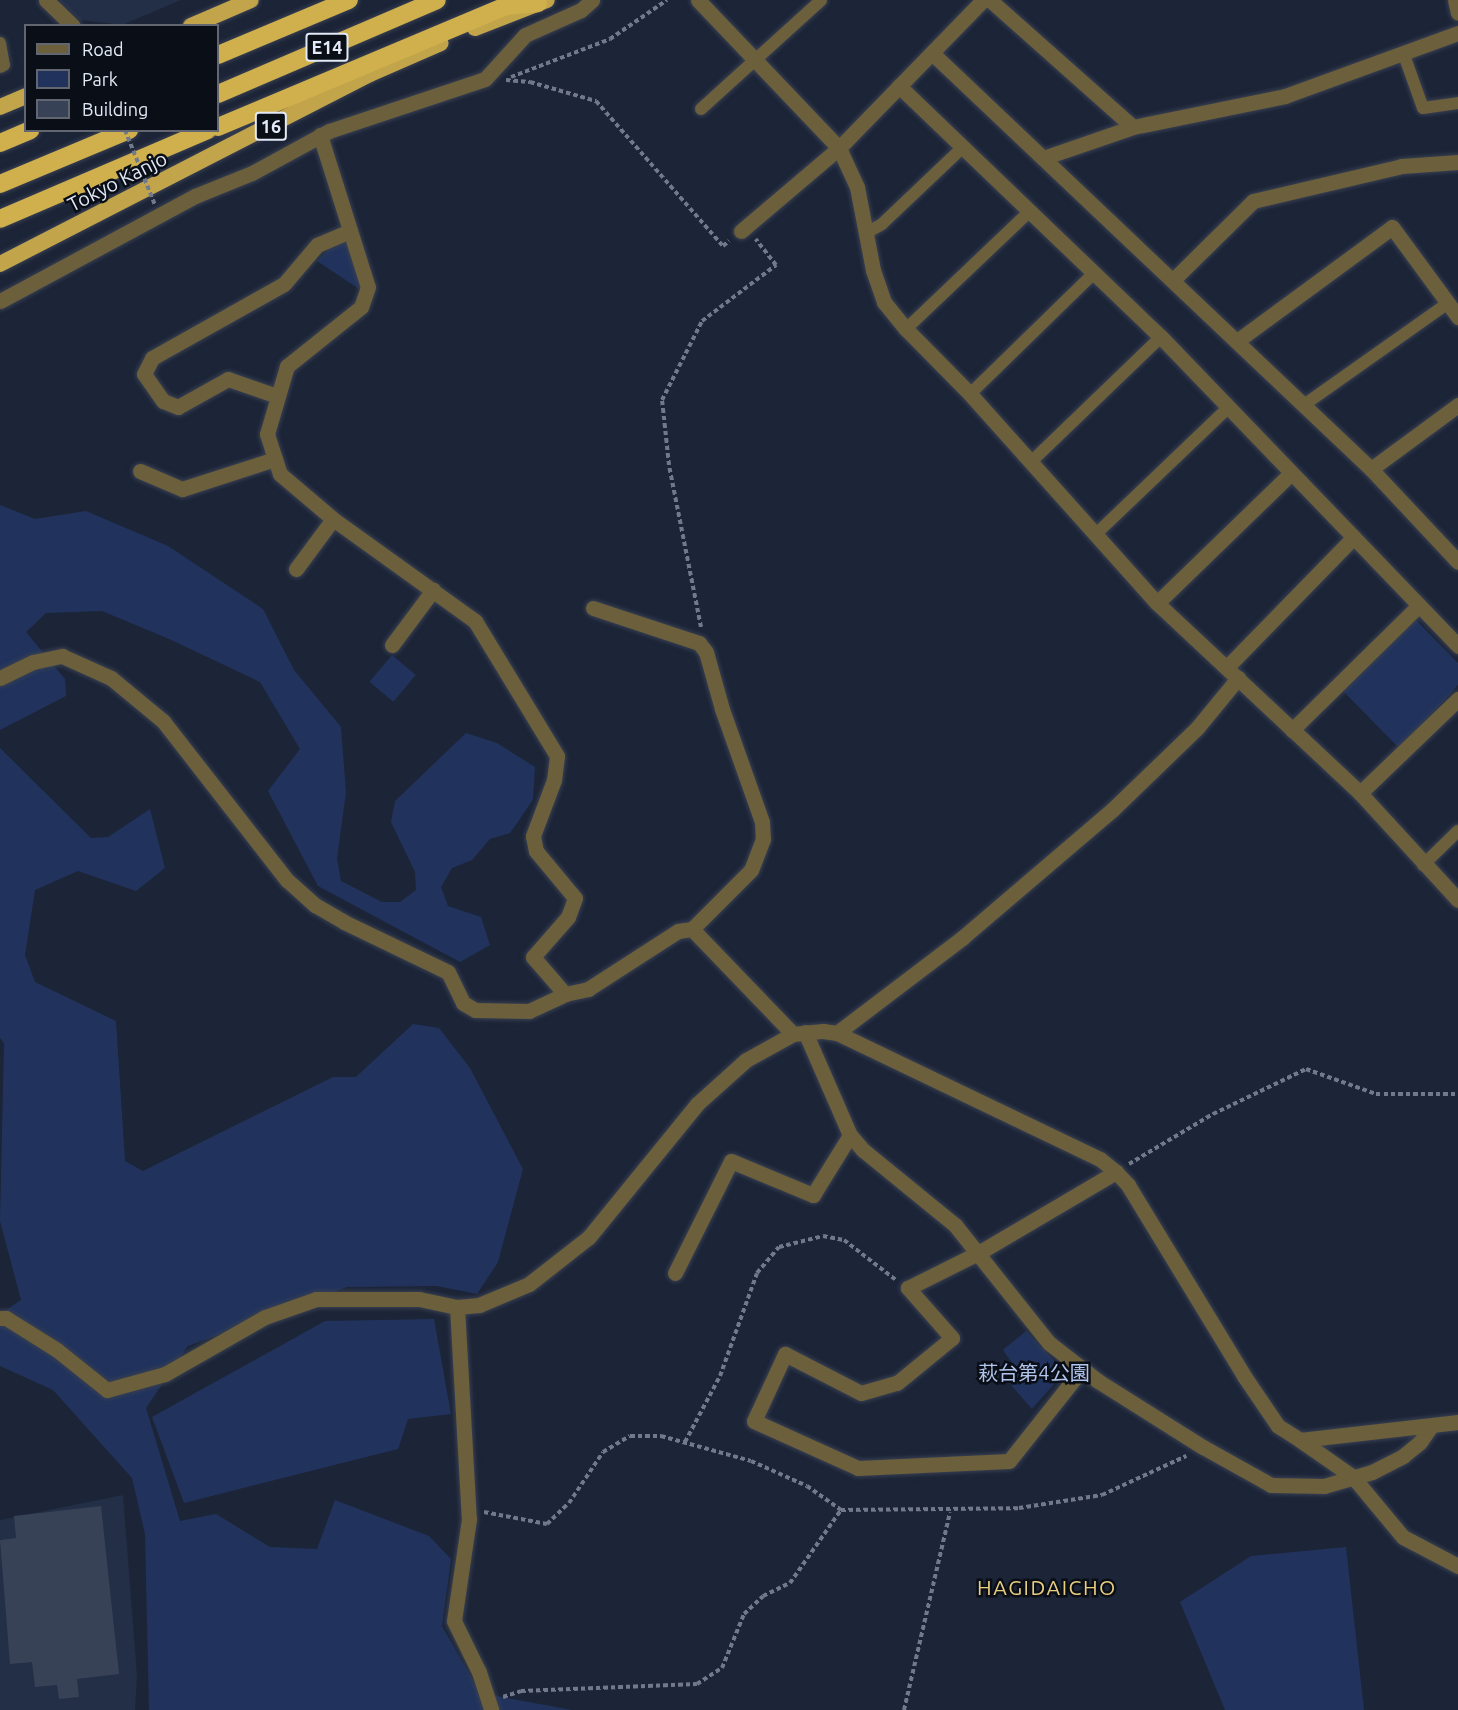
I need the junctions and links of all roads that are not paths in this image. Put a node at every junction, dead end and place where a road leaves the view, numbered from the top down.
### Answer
1 (46, 0) edge
2 (251, 0) edge
3 (349, 0) edge
4 (437, 0) edge
5 (592, 0) edge
6 (698, 0) edge
7 (821, 0) edge
8 (983, 0) edge
9 (990, 0) edge
10 (1455, 0) edge
11 (543, 2) edge
12 (1458, 13) edge
13 (71, 24) edge
14 (196, 24) edge
15 (1458, 33) edge
16 (0, 43) edge
17 (932, 53) junction
18 (219, 54) edge
19 (1404, 55) junction
20 (755, 60) junction
21 (0, 67) edge
22 (899, 86) junction
23 (219, 94) edge
24 (24, 97) edge
25 (1458, 103) edge
26 (0, 107) edge
27 (700, 109) dead end
28 (219, 127) edge
29 (1133, 127) junction
30 (25, 132) edge
31 (122, 132) edge
32 (203, 132) edge
33 (320, 135) junction
34 (0, 143) edge
35 (963, 147) junction
36 (839, 148) junction
37 (1043, 158) junction
38 (1458, 162) edge
39 (0, 184) edge
40 (1030, 212) junction
41 (0, 219) edge
42 (744, 229) road end
43 (350, 231) junction
44 (866, 233) junction
45 (0, 264) edge
46 (1094, 273) junction
47 (1173, 280) junction
48 (0, 301) edge
49 (1448, 303) junction
50 (1458, 317) edge
51 (906, 328) junction
52 (1161, 337) junction
53 (1237, 340) junction
54 (970, 394) junction
55 (277, 396) junction
56 (1304, 405) junction
57 (1458, 405) edge
58 (1229, 407) junction
59 (275, 459) junction
60 (1032, 462) junction
61 (1371, 469) junction
62 (140, 471) dead end
63 (1290, 474) junction
64 (333, 519) junction
65 (1096, 534) junction
66 (1352, 539) junction
67 (1458, 561) edge
68 (296, 568) dead end
69 (433, 590) junction
70 (1158, 603) junction
71 (1419, 605) junction
72 (594, 608) dead end
73 (392, 645) dead end
74 (1458, 646) edge
75 (1228, 666) junction
76 (0, 678) edge
77 (1238, 678) junction
78 (1458, 699) edge
79 (1293, 730) junction
80 (1360, 793) junction
81 (1458, 831) edge
82 (1422, 865) junction
83 (1458, 900) edge
84 (692, 929) junction
85 (565, 994) junction
86 (799, 1033) junction
87 (837, 1033) junction
88 (850, 1135) junction
89 (1116, 1172) junction
90 (980, 1252) junction
91 (675, 1273) dead end
92 (457, 1308) junction
93 (0, 1318) edge
94 (1082, 1369) junction
95 (1458, 1422) edge
96 (1431, 1426) junction
97 (1300, 1440) junction
98 (1353, 1477) junction
99 (1458, 1566) edge
100 (490, 1706) edge

1 - 13 street
2 - 14 highway
3 - 18 highway, E14
4 - 23 highway, E14
5 - 33 street
6 - 20 street
7 - 20 lane
8 - 17 street
9 - 29 street
10 - 12 street
11 - 28 highway
11 - 45 highway, Tokyo Kanjo / 16
15 - 19 street
16 - 21 lane
17 - 22 street
17 - 37 street
19 - 25 lane
19 - 29 street
20 - 27 lane
20 - 36 street
22 - 35 street
22 - 36 street
24 - 26 highway
29 - 37 street
30 - 34 highway
31 - 39 highway
32 - 41 highway
33 - 43 street
33 - 48 street
35 - 40 street
35 - 44 lane
36 - 42 street
36 - 44 street
37 - 47 street
38 - 47 street
40 - 46 street
40 - 51 lane
43 - 55 street
43 - 55 street
44 - 51 street
46 - 52 street
46 - 54 lane
47 - 53 street
49 - 50 street
49 - 53 street
49 - 56 lane
51 - 54 street
52 - 58 street
52 - 60 lane
53 - 56 street
54 - 60 street
55 - 59 street
56 - 61 street
57 - 61 street
58 - 63 street
58 - 65 lane
59 - 62 street
59 - 64 street
60 - 65 street
61 - 67 street
63 - 66 street
63 - 70 street
64 - 68 street
64 - 69 street
65 - 70 street
66 - 71 street
66 - 75 street
69 - 73 street
69 - 85 street
70 - 75 street
71 - 74 street
71 - 79 street
72 - 84 street
75 - 77 street
76 - 85 street
77 - 79 street
77 - 87 street
78 - 80 street
79 - 80 street
80 - 82 street
81 - 82 lane
82 - 83 street
84 - 85 street
84 - 86 street
86 - 87 street
86 - 88 street
86 - 92 street
87 - 89 street
88 - 90 street
88 - 91 street
89 - 90 street
89 - 97 street
90 - 94 street
90 - 94 street
92 - 93 street
92 - 100 street
94 - 98 street
95 - 96 street
96 - 97 street
96 - 98 street
97 - 98 street
98 - 99 street

